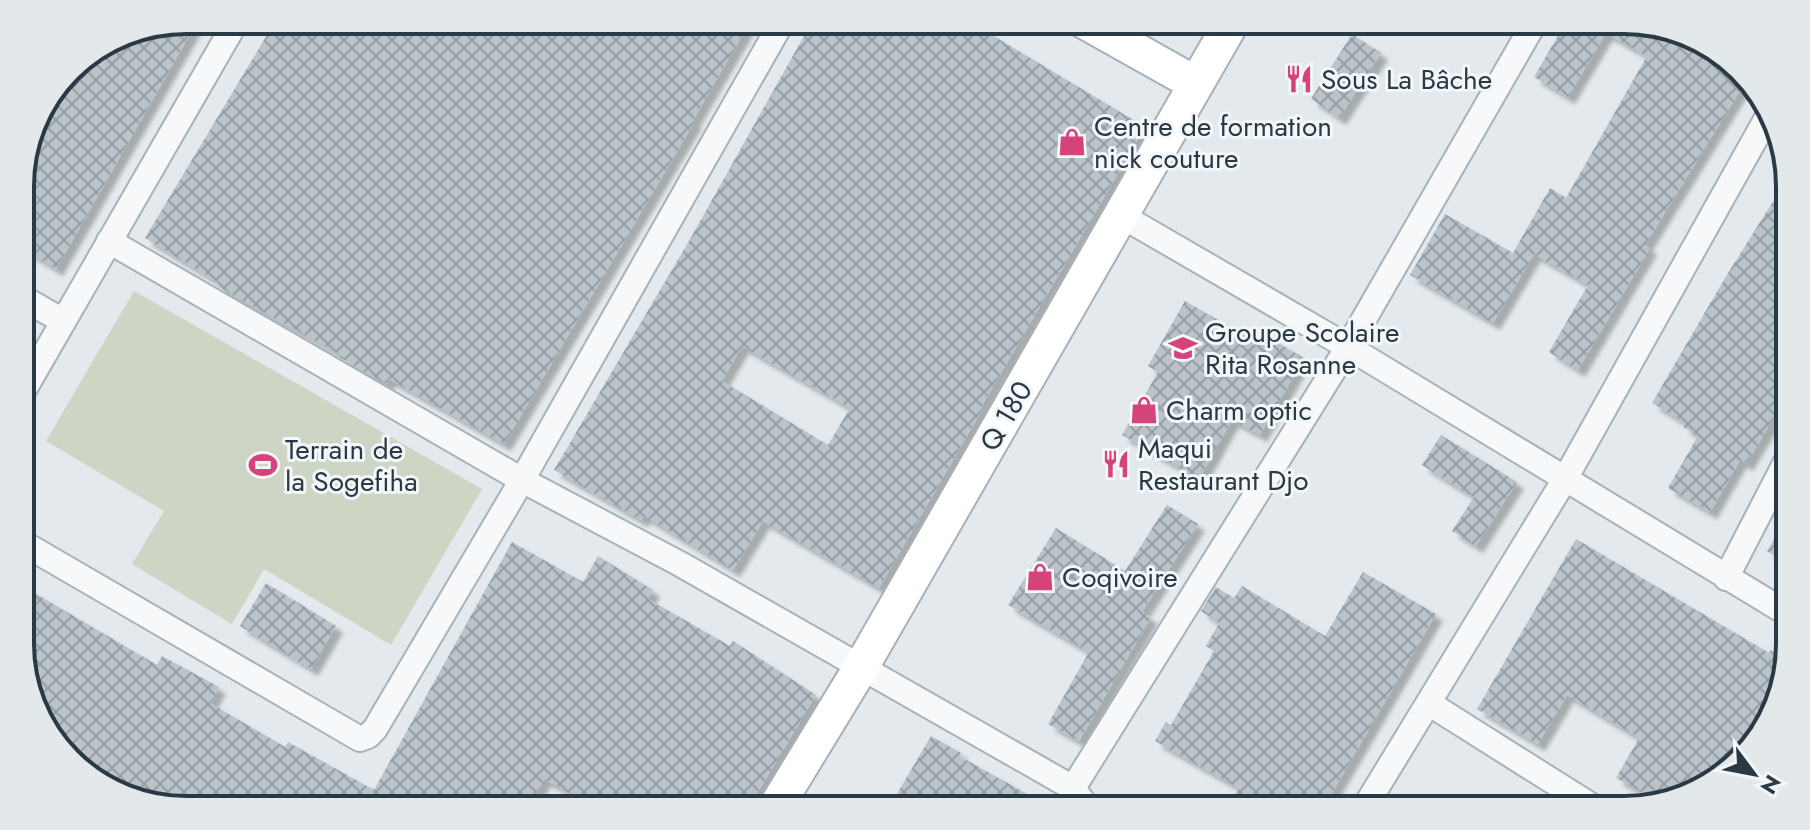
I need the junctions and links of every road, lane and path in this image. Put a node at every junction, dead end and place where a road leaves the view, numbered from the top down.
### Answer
1 (229, 34) edge
2 (775, 34) edge
3 (1107, 34) edge
4 (1225, 34) edge
5 (1528, 34) edge
6 (1196, 84) junction
7 (1763, 125) edge
8 (1122, 216) junction
9 (109, 241) junction
10 (34, 304) edge
11 (63, 321) junction
12 (1348, 347) junction
13 (34, 372) edge
14 (1565, 479) junction
15 (522, 480) junction
16 (1776, 481) edge
17 (34, 550) edge
18 (1726, 578) junction
19 (1776, 607) edge
20 (860, 669) junction
21 (1430, 704) junction
22 (1073, 788) junction
23 (783, 796) edge
24 (1079, 796) edge
25 (1372, 796) edge
26 (1576, 796) edge

1 - 9 street
2 - 15 street
3 - 6 street
4 - 6 street, Q 180
5 - 12 street
6 - 8 street, Q 180
7 - 14 street
8 - 12 street
8 - 20 street, Q 180
9 - 11 street
9 - 15 street
10 - 11 street
11 - 13 street
12 - 14 street
12 - 22 street
14 - 18 street
14 - 21 street
15 - 17 street
15 - 20 street
16 - 18 street
18 - 19 street
20 - 22 street
20 - 23 street, Q 180
21 - 25 street
21 - 26 street
22 - 24 street

